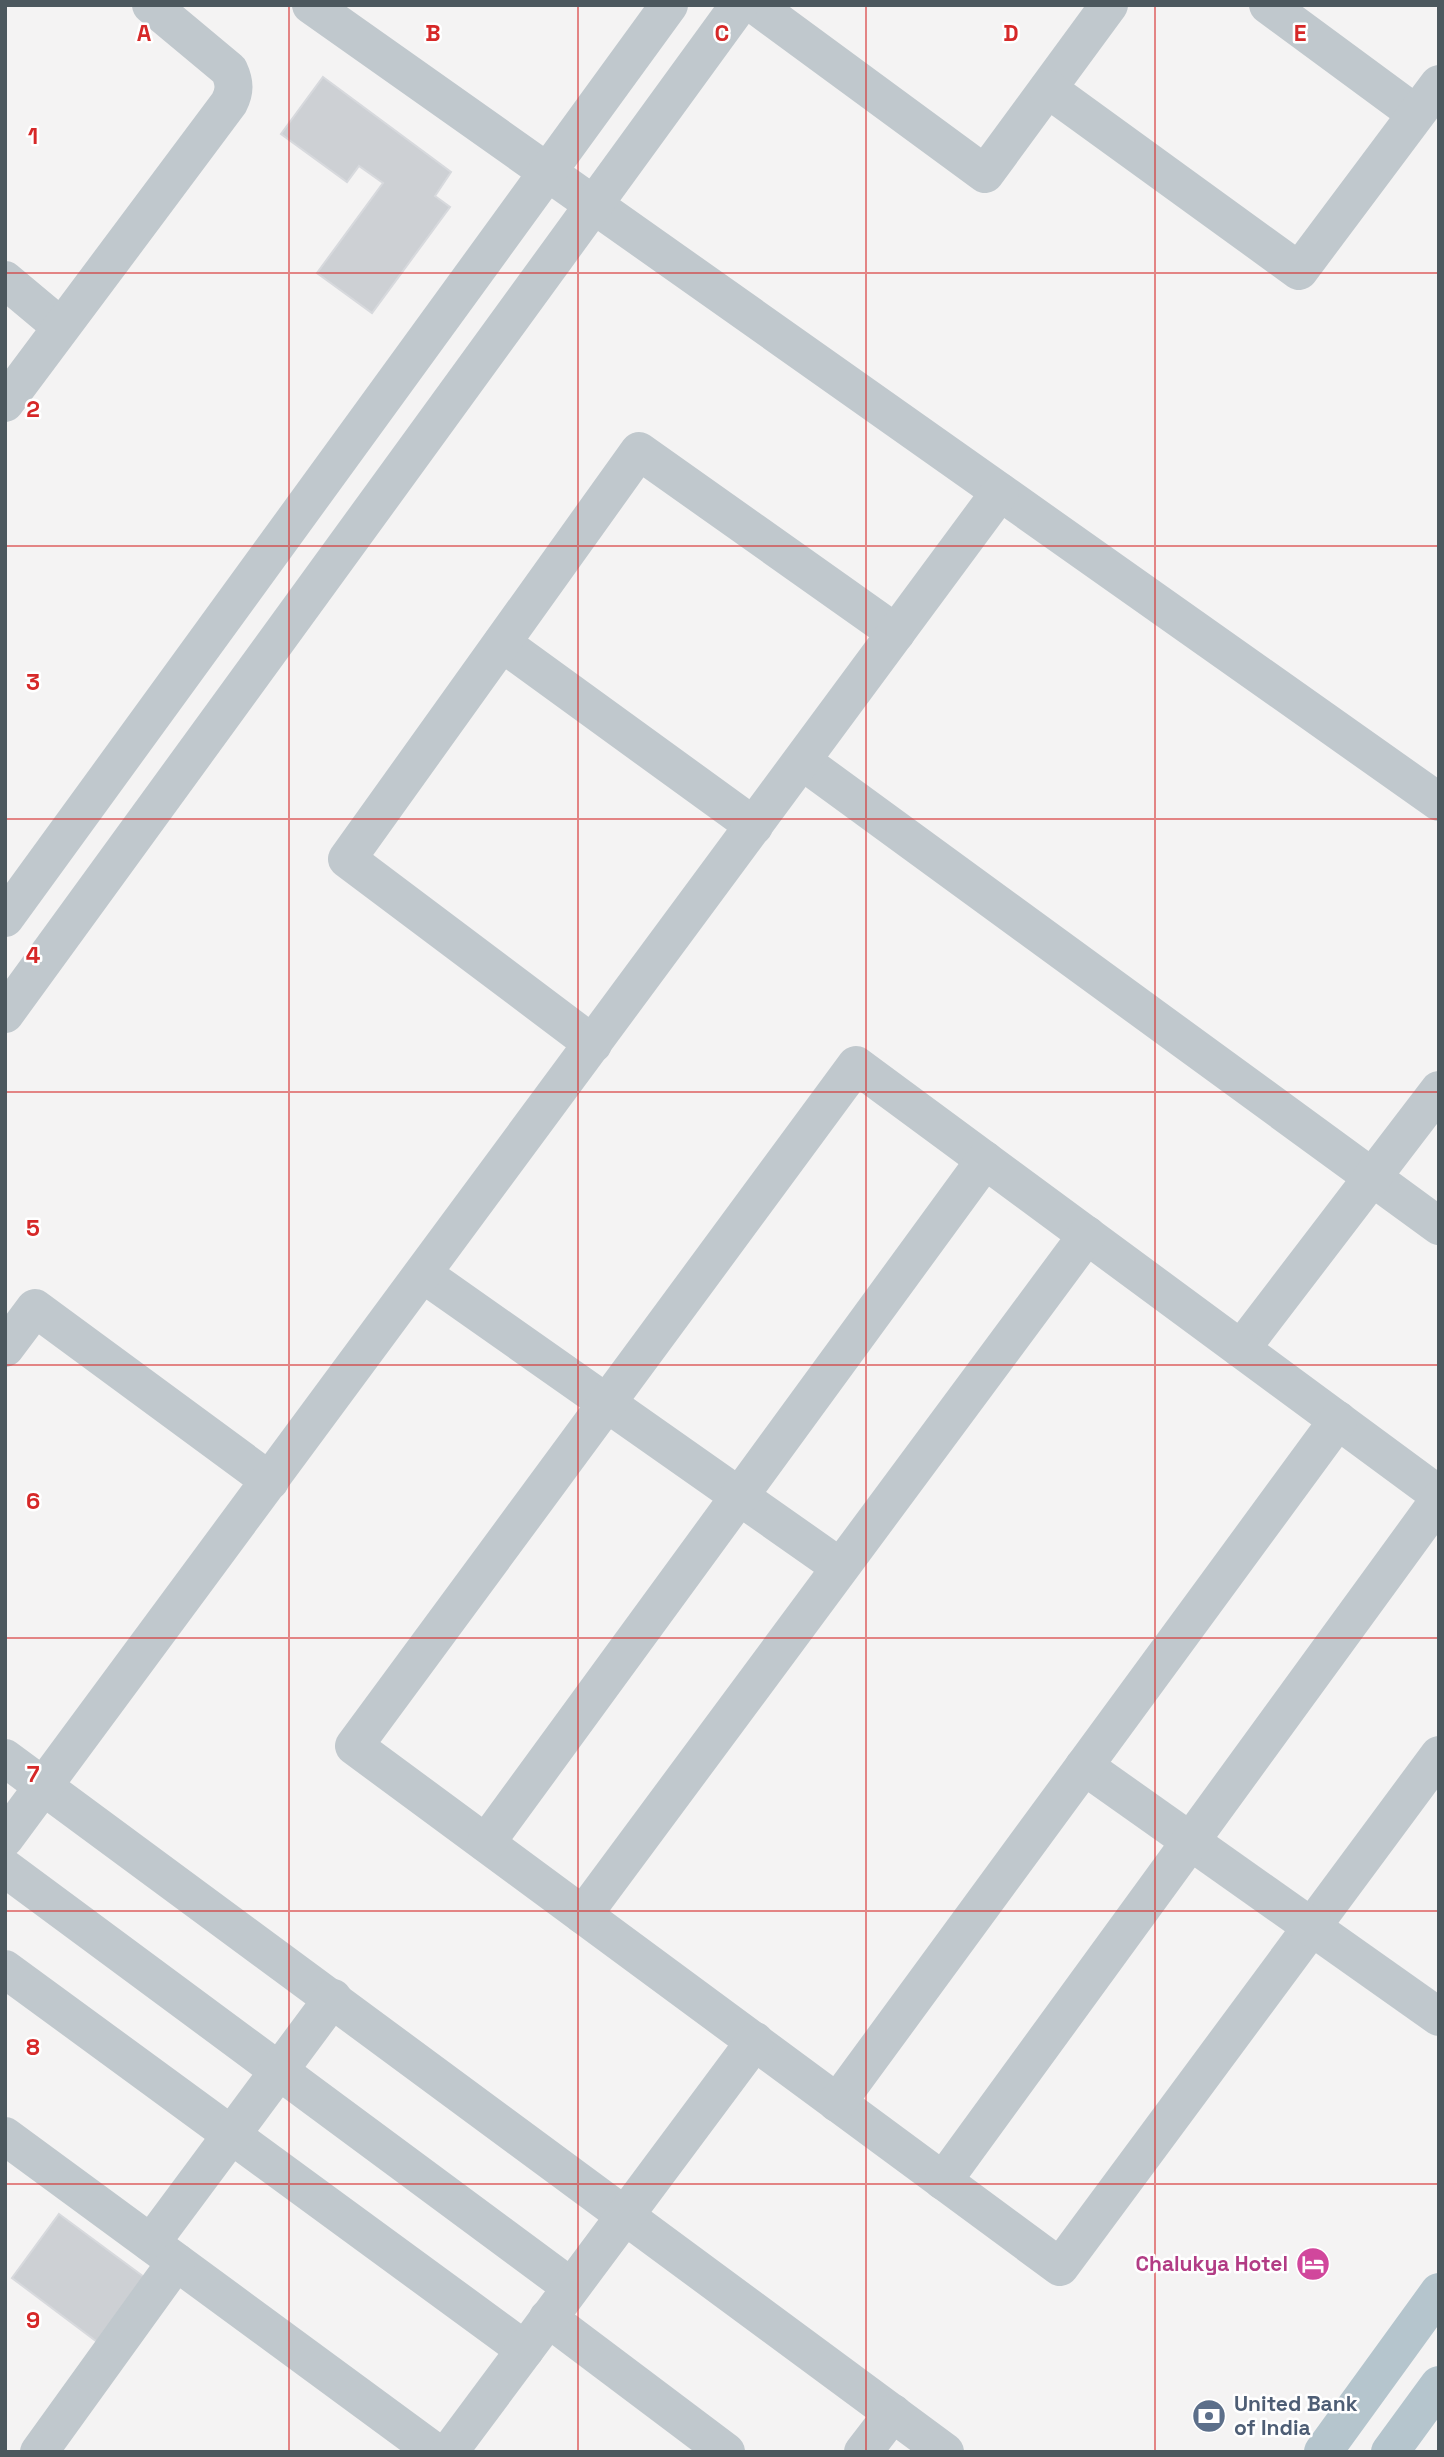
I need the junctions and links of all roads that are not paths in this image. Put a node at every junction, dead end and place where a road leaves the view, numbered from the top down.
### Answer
1 (151, 5) edge
2 (311, 5) edge
3 (669, 5) edge
4 (739, 5) edge
5 (755, 5) edge
6 (1109, 5) edge
7 (1268, 5) edge
8 (1439, 84) edge
9 (1048, 89) junction
10 (1416, 114) junction
11 (548, 173) junction
12 (593, 205) junction
13 (5, 280) edge
14 (61, 326) junction
15 (5, 403) edge
16 (1000, 492) junction
17 (896, 633) junction
18 (502, 643) junction
19 (802, 761) junction
20 (1439, 802) edge
21 (754, 825) junction
22 (5, 918) edge
23 (5, 1014) edge
24 (593, 1044) junction
25 (1439, 1090) edge
26 (985, 1160) junction
27 (1373, 1177) junction
28 (1439, 1226) edge
29 (1087, 1235) junction
30 (423, 1274) junction
31 (5, 1348) edge
32 (1241, 1349) junction
33 (607, 1403) junction
34 (1338, 1420) junction
35 (270, 1481) junction
36 (740, 1496) junction
37 (1439, 1497) edge
38 (841, 1567) junction
39 (1439, 1755) edge
40 (5, 1758) edge
41 (1084, 1766) junction
42 (45, 1785) junction
43 (5, 1838) edge
44 (1190, 1841) junction
45 (486, 1843) junction
46 (5, 1868) edge
47 (583, 1915) junction
48 (1311, 1927) junction
49 (5, 1969) edge
50 (333, 1998) junction
51 (1439, 2017) edge
52 (755, 2042) junction
53 (279, 2071) junction
54 (837, 2103) junction
55 (231, 2135) junction
56 (5, 2136) edge
57 (943, 2181) junction
58 (626, 2215) junction
59 (163, 2253) junction
60 (571, 2287) junction
61 (1439, 2292) edge
62 (548, 2318) junction
63 (525, 2350) junction
64 (1439, 2385) edge
65 (893, 2413) junction
66 (39, 2452) edge
67 (435, 2452) edge
68 (449, 2452) edge
69 (726, 2452) edge
70 (863, 2452) edge
71 (946, 2452) edge
72 (1323, 2452) edge
73 (1390, 2452) edge

1 - 14 street
2 - 11 street
3 - 11 street
4 - 12 street
5 - 9 street
6 - 9 street
7 - 10 street
8 - 10 street
9 - 10 street
11 - 12 street
11 - 22 street
12 - 16 street
12 - 23 street
13 - 14 street
14 - 15 street
16 - 17 street
16 - 20 street
17 - 18 street
17 - 19 street
18 - 21 street
18 - 24 street
19 - 21 street
19 - 27 street
21 - 24 street
24 - 30 street
25 - 27 street
26 - 29 street
26 - 33 street
26 - 36 street
27 - 28 street
27 - 32 street
29 - 32 street
29 - 38 street
30 - 33 street
30 - 35 street
31 - 35 street
32 - 34 street
33 - 36 street
33 - 45 street
34 - 37 street
34 - 41 street
35 - 42 street
36 - 38 street
36 - 45 street
37 - 44 street
38 - 47 street
39 - 48 street
40 - 42 street
41 - 44 street
41 - 54 street
42 - 43 street
42 - 50 street
44 - 48 street
44 - 57 street
45 - 47 street
46 - 53 street
47 - 52 street
48 - 51 street
48 - 57 street
49 - 55 street
50 - 53 street
50 - 58 street
52 - 54 street
52 - 58 street
53 - 55 street
53 - 60 street
54 - 57 street
55 - 59 street
55 - 63 street
56 - 59 street
58 - 60 street
58 - 65 street
59 - 66 street
59 - 67 street
60 - 62 street
61 - 72 main road
62 - 63 street
62 - 69 street
63 - 68 street
64 - 73 main road
65 - 70 street
65 - 71 street

